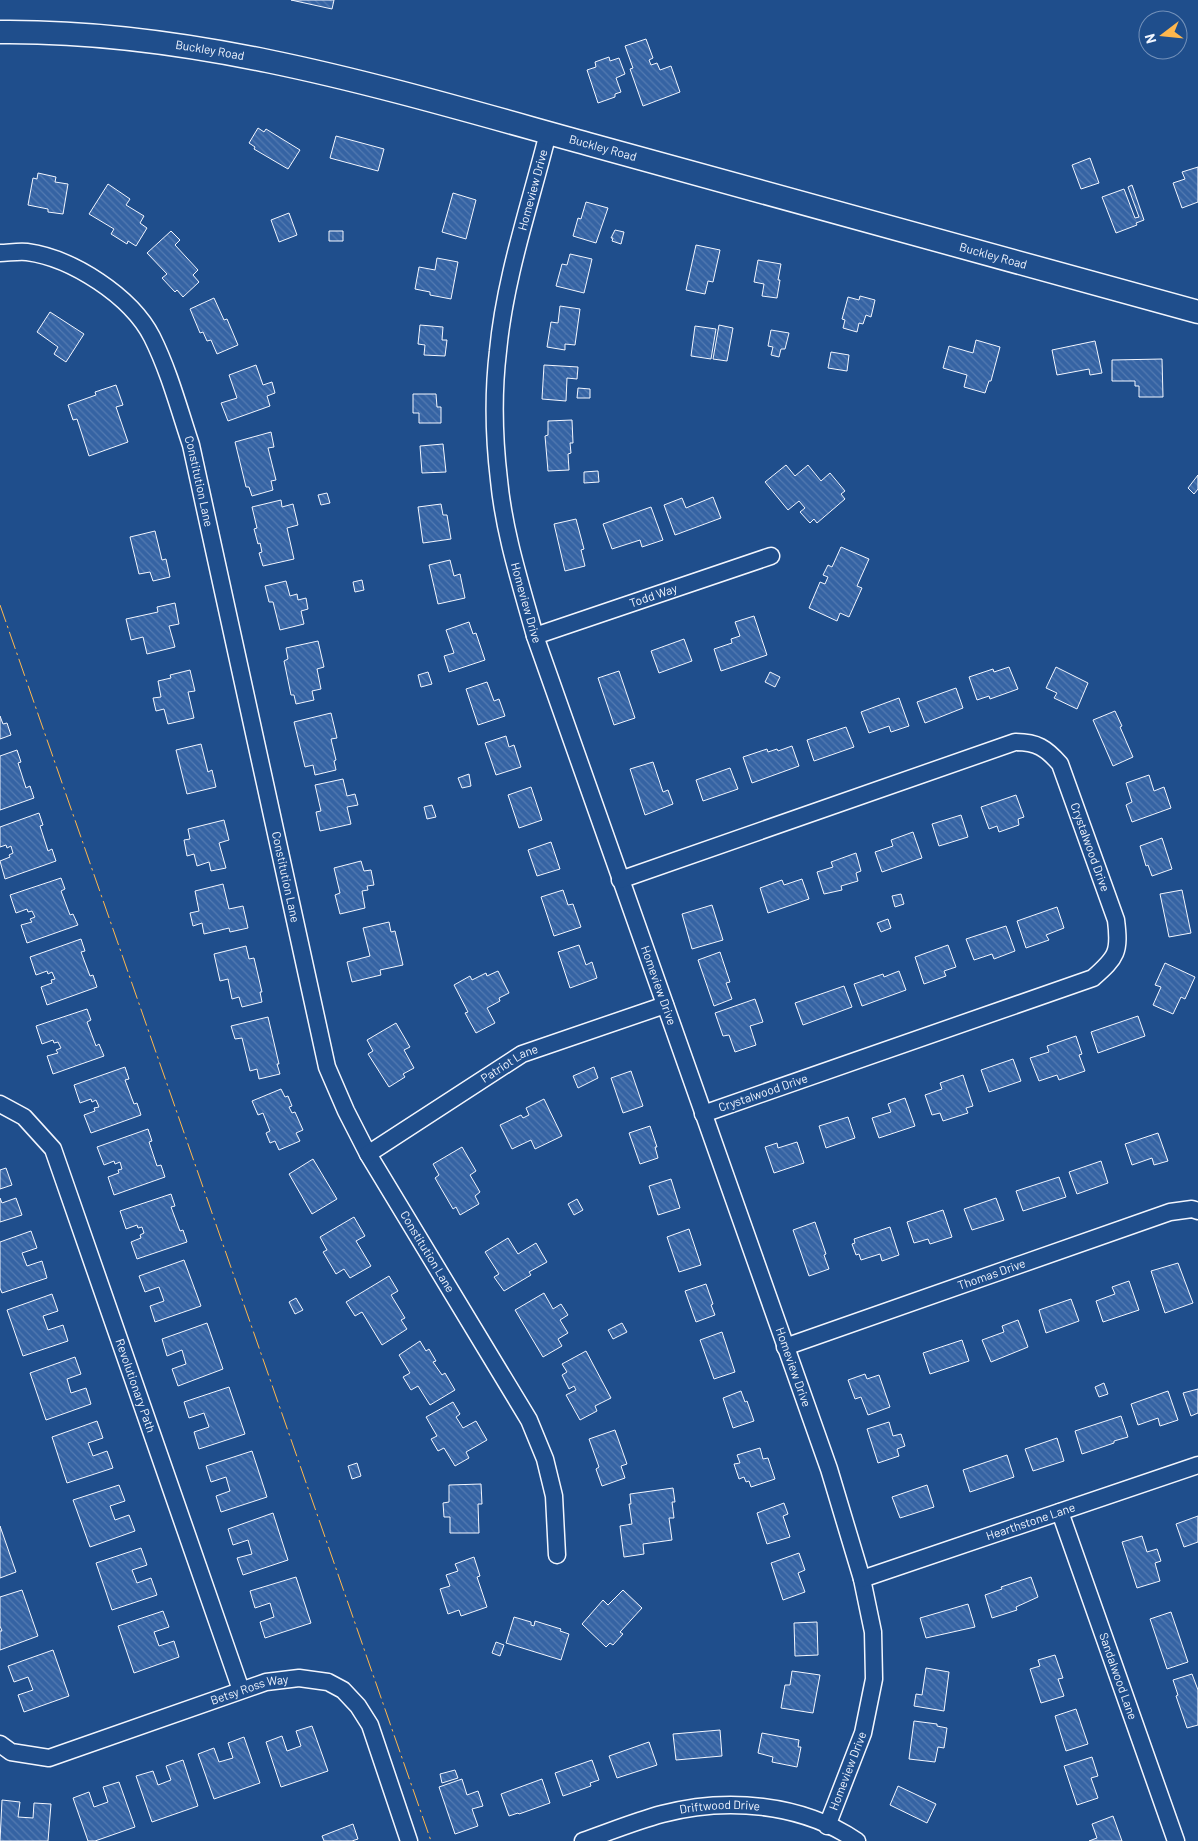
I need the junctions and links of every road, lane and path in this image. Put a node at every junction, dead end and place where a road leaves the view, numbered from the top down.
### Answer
1 (0, 32) edge
2 (548, 133) junction
3 (0, 254) edge
4 (1198, 312) edge
5 (771, 556) dead end
6 (535, 636) junction
7 (620, 880) junction
8 (665, 1005) junction
9 (0, 1104) edge
10 (703, 1114) junction
11 (368, 1154) junction
12 (1198, 1211) edge
13 (786, 1347) junction
14 (1198, 1465) edge
15 (1060, 1512) junction
16 (556, 1555) dead end
17 (862, 1579) junction
18 (241, 1690) junction
19 (0, 1744) edge
20 (827, 1826) junction
21 (408, 1841) edge
22 (583, 1841) edge
23 (857, 1841) edge
24 (1176, 1841) edge

1 - 2 street, Buckley Road
2 - 4 street, Buckley Road
2 - 6 street, Homeview Drive
3 - 11 street, Constitution Lane
5 - 6 street, Todd Way
6 - 7 street, Homeview Drive
7 - 8 street, Homeview Drive
7 - 10 street, Crystalwood Drive
8 - 10 street, Homeview Drive
8 - 11 street, Patriot Lane
9 - 18 street, Revolutionary Path
10 - 13 street, Homeview Drive
11 - 16 street, Constitution Lane
12 - 13 street, Thomas Drive
13 - 17 street, Homeview Drive
14 - 15 street, Hearthstone Lane
15 - 17 street, Hearthstone Lane
15 - 24 street, Sandalwood Lane
17 - 20 street, Homeview Drive
18 - 19 street, Betsy Ross Way
18 - 21 street, Betsy Ross Way
20 - 22 street, Driftwood Drive
20 - 23 street, Driftwood Drive

